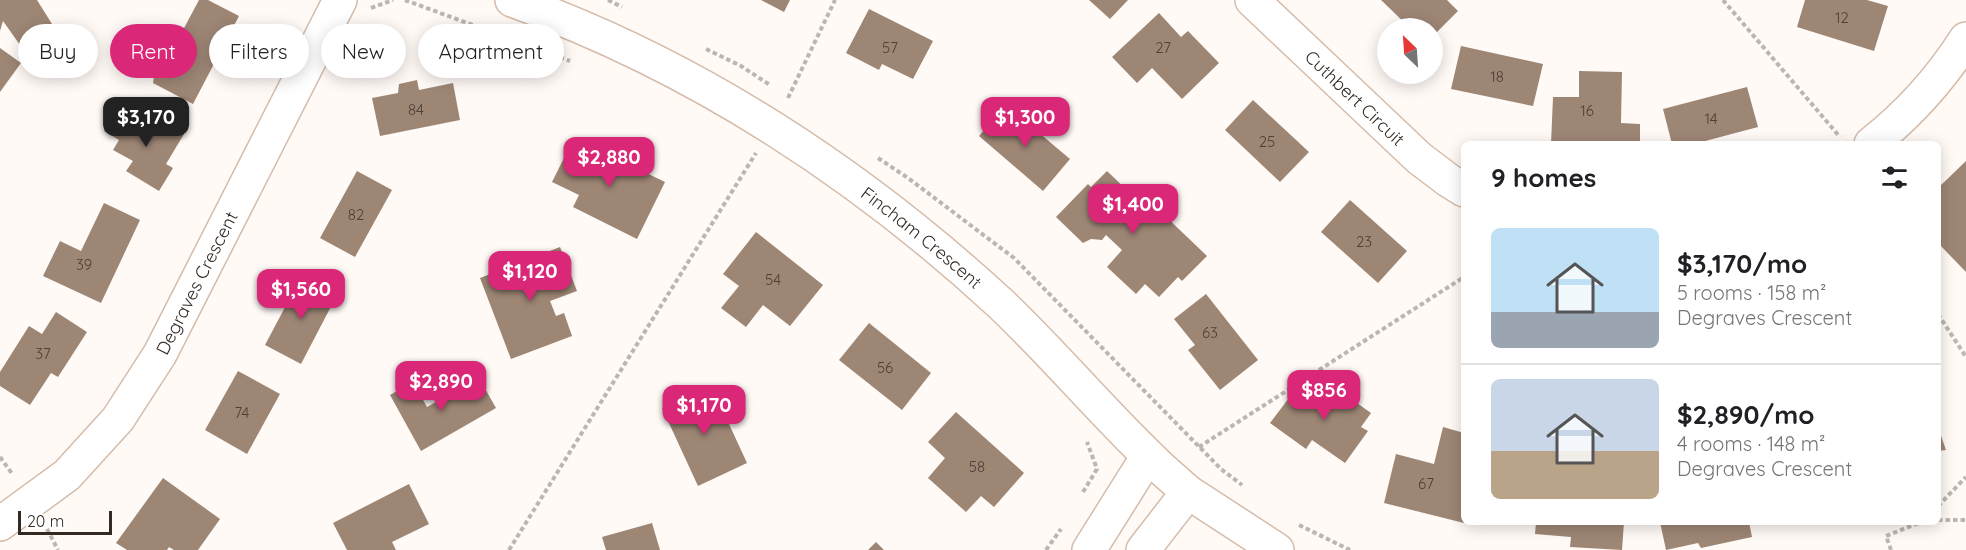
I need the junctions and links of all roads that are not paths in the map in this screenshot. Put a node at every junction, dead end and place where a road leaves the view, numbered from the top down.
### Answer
1 (512, 0) edge
2 (1252, 0) edge
3 (354, 5) edge
4 (1966, 39) edge
5 (1875, 141) edge
6 (1461, 188) edge
7 (1148, 456) junction
8 (1188, 492) junction
9 (0, 524) edge
10 (1089, 550) edge
11 (1143, 550) edge
12 (1276, 550) edge

1 - 7 street, Fincham Crescent
2 - 6 street, Cuthbert Circuit
3 - 9 street, Degraves Crescent
4 - 5 street
7 - 8 street, Fincham Crescent
7 - 10 street
8 - 11 street
8 - 12 street, Fincham Crescent

